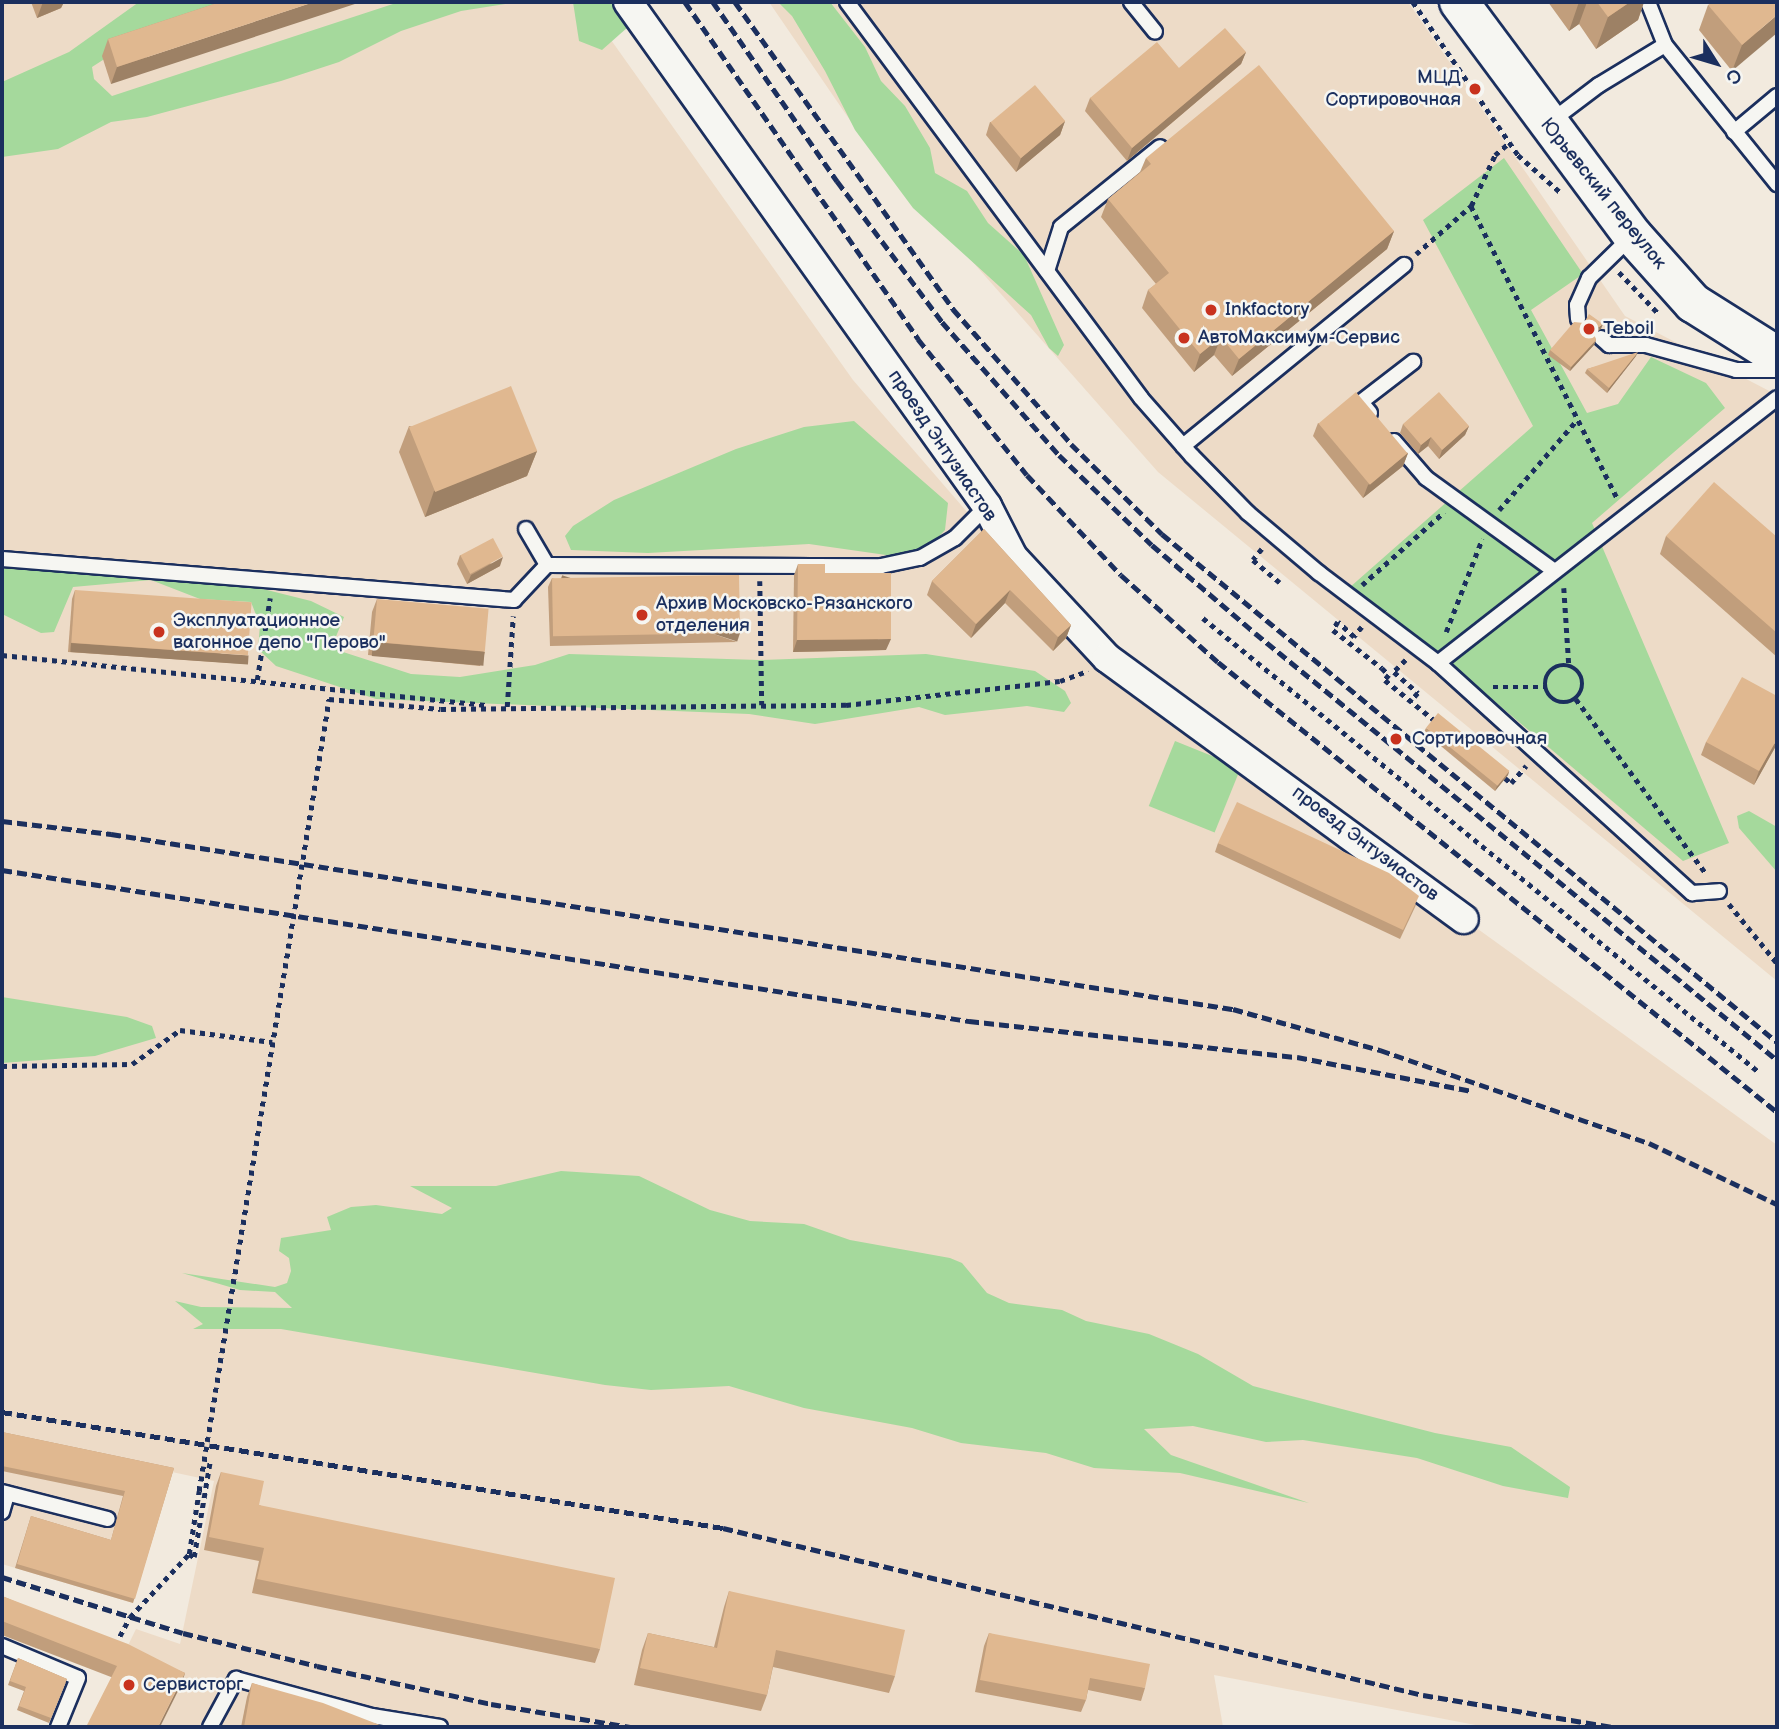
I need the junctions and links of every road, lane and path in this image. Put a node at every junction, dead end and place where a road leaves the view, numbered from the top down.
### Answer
1 (628, 2) edge
2 (847, 2) edge
3 (1131, 2) edge
4 (1459, 2) edge
5 (1647, 2) edge
6 (1155, 32) dead end
7 (1665, 45) junction
8 (1777, 96) edge
9 (1547, 124) junction
10 (1734, 132) junction
11 (1168, 140) edge
12 (1510, 142) dead end
13 (1777, 184) edge
14 (1471, 206) junction
15 (1633, 236) junction
16 (1404, 265) joint
17 (1047, 271) junction
18 (1578, 319) edge
19 (1601, 338) dead end
20 (1777, 356) edge
21 (1413, 362) dead end
22 (1777, 370) edge
23 (1777, 398) edge
24 (1577, 420) junction
25 (1183, 446) junction
26 (1458, 500) junction
27 (987, 506) junction
28 (1626, 514) junction
29 (1489, 522) junction
30 (526, 529) dead end
31 (2, 559) edge
32 (1253, 560) dead end
33 (547, 565) junction
34 (760, 566) junction
35 (1558, 567) junction
36 (273, 581) junction
37 (1280, 583) dead end
38 (1348, 595) junction
39 (514, 600) junction
40 (1203, 618) dead end
41 (1333, 629) dead end
42 (2, 655) edge
43 (1107, 658) junction
44 (1438, 663) junction
45 (1569, 665) junction
46 (1394, 672) dead end
47 (257, 680) junction
48 (1464, 686) junction
49 (1545, 687) junction
50 (1576, 699) junction
51 (1411, 701) junction
52 (762, 705) junction
53 (509, 707) junction
54 (1434, 720) edge
55 (1523, 769) dead end
56 (1505, 778) edge
57 (1718, 891) junction
58 (1464, 919) dead end
59 (1777, 963) edge
60 (272, 1042) junction
61 (2, 1066) edge
62 (1760, 1073) dead end
63 (210, 1461) dead end
64 (4, 1493) edge
65 (2, 1512) edge
66 (108, 1519) dead end
67 (189, 1554) junction
68 (2, 1646) edge
69 (111, 1654) edge
70 (58, 1727) edge
71 (210, 1727) edge
72 (440, 1727) edge

1 - 27 street, проезд Энтузиастов
2 - 17 lane
3 - 6 lane
4 - 9 street, Юрьевский переулок
5 - 7 lane
7 - 9 lane
7 - 10 lane
8 - 10 lane
9 - 15 street, Юрьевский переулок
10 - 13 lane
11 - 17 lane
12 - 14 path
14 - 16 path
14 - 24 path
15 - 18 lane
15 - 20 street, Юрьевский переулок
16 - 25 lane
17 - 25 lane
19 - 22 lane
21 - 26 lane
23 - 28 lane
24 - 28 path
24 - 29 path
25 - 38 lane
26 - 29 lane
26 - 38 path
27 - 34 lane
27 - 43 street, проезд Энтузиастов
28 - 35 lane
29 - 35 lane
29 - 44 path
30 - 33 lane
31 - 36 lane
32 - 37 path
33 - 34 lane
33 - 39 lane
34 - 52 path
35 - 44 lane
35 - 45 path
36 - 39 lane
36 - 47 path
38 - 44 lane
39 - 53 path
40 - 62 path
41 - 51 path
42 - 47 path
43 - 52 path
43 - 58 street, проезд Энтузиастов
44 - 48 lane
45 - 49 path
45 - 50 path
46 - 51 path
47 - 53 path
48 - 49 path
48 - 57 lane
49 - 50 path
50 - 57 path
51 - 54 path
52 - 53 path
53 - 60 path, bridge
55 - 56 path
57 - 59 path
60 - 61 path
60 - 67 path, bridge
63 - 67 path
64 - 65 lane
64 - 66 lane
67 - 69 path
68 - 70 lane
71 - 72 lane

